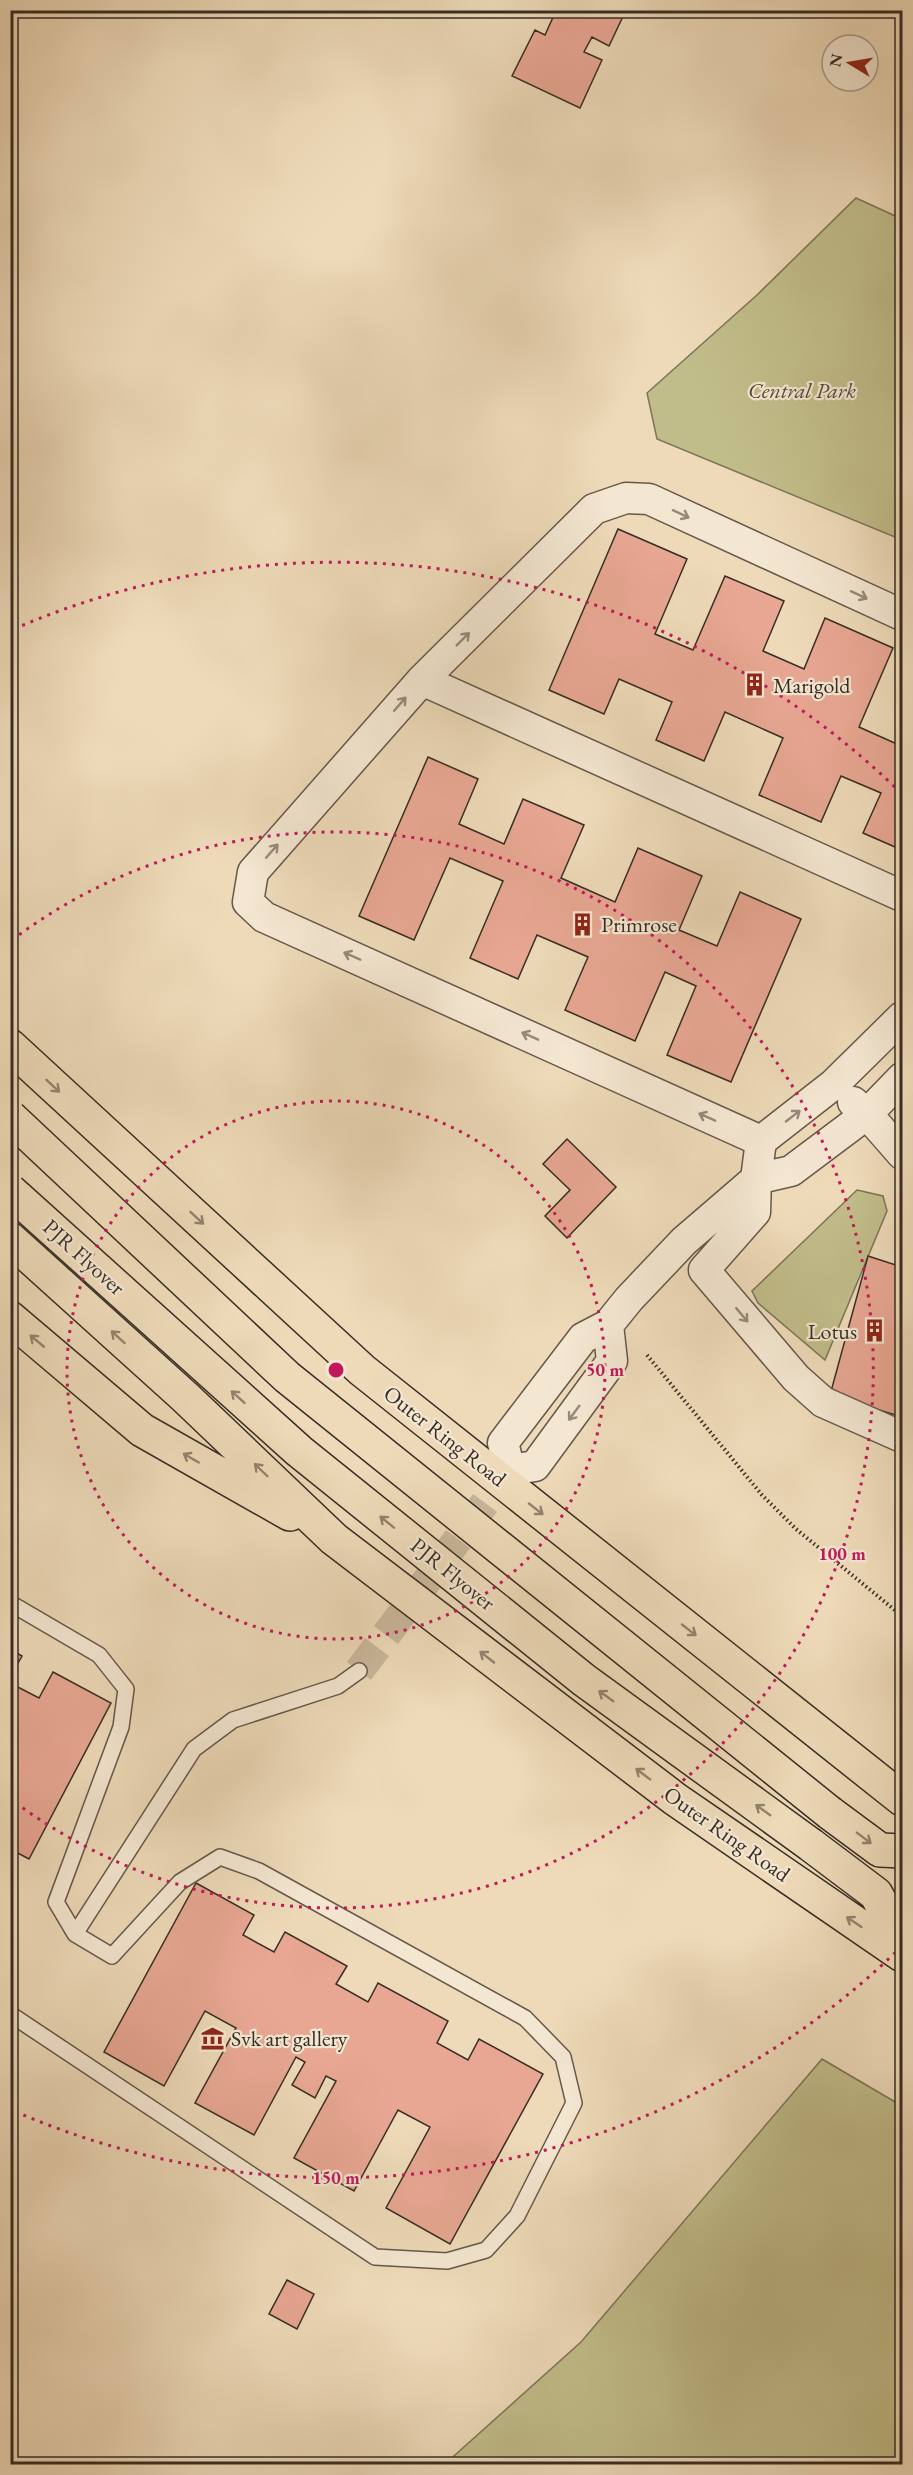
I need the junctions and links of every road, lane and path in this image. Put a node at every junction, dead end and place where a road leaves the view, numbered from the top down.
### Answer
1 (903, 615) edge
2 (422, 680) junction
3 (903, 896) edge
4 (903, 1017) edge
5 (10, 1046) edge
6 (903, 1078) edge
7 (834, 1084) junction
8 (867, 1114) junction
9 (10, 1117) edge
10 (761, 1141) junction
11 (903, 1154) edge
12 (756, 1179) junction
13 (10, 1191) edge
14 (10, 1239) edge
15 (10, 1318) edge
16 (608, 1325) junction
17 (903, 1437) edge
18 (334, 1539) junction
19 (10, 1603) edge
20 (903, 1616) edge
21 (359, 1671) tunnel mouth
22 (903, 1799) edge
23 (903, 1851) edge
24 (75, 1934) junction
25 (903, 1942) edge
26 (903, 1955) edge
27 (10, 2014) edge

2 -> 1 street
2 - 3 street
10 -> 2 street
4 - 7 street
5 -> 22 highway, Outer Ring Road
6 - 8 street
7 - 8 street
10 -> 7 street
8 - 11 street
8 - 12 street
9 -> 23 highway, bridge
10 - 12 street
12 - 16 street
12 -> 17 street
25 -> 13 highway, PJR Flyover, bridge
18 -> 14 highway, Outer Ring Road
18 -> 15 highway
16 -> 16 street
16 - 20 path
26 -> 18 highway, Outer Ring Road
19 - 24 lane
21 - 24 lane
24 - 27 lane

